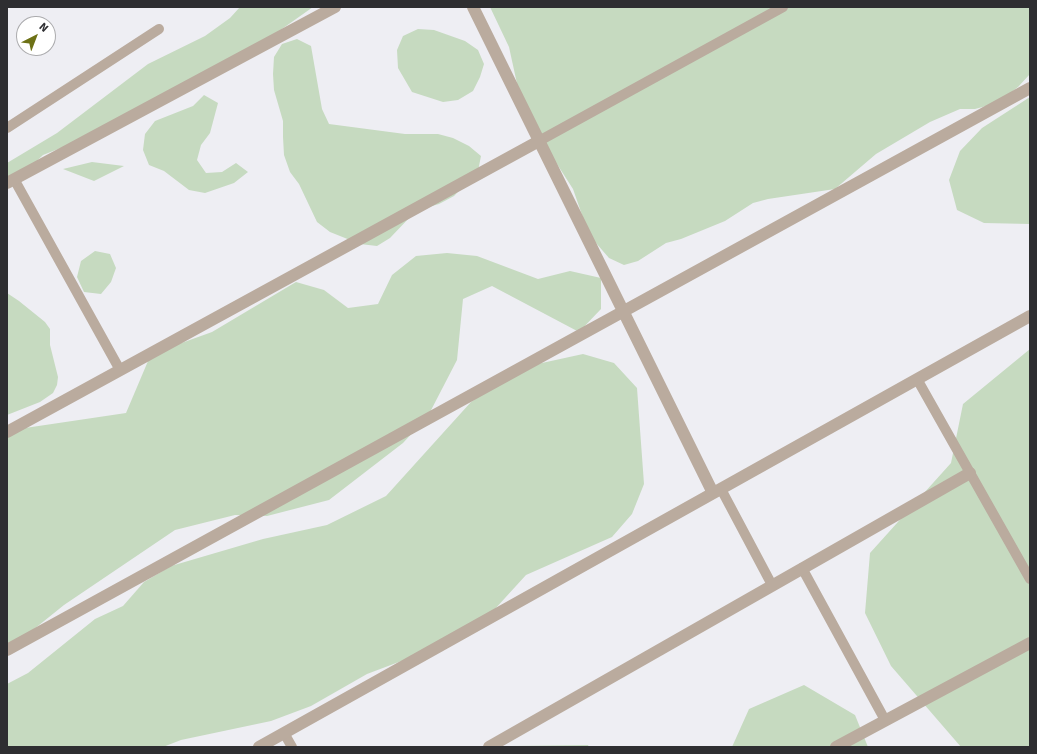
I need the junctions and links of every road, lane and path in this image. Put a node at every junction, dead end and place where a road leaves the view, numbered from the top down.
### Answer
1 (336, 7) edge
2 (473, 7) edge
3 (783, 7) edge
4 (159, 29) dead end
5 (1030, 88) edge
6 (7, 128) edge
7 (539, 141) junction
8 (11, 181) edge
9 (623, 311) junction
10 (1030, 316) edge
11 (120, 370) junction
12 (917, 379) junction
13 (7, 432) edge
14 (970, 472) junction
15 (717, 491) junction
16 (802, 568) junction
17 (1030, 579) edge
18 (772, 585) junction
19 (1030, 643) edge
20 (7, 650) edge
21 (885, 720) junction
22 (284, 733) junction
23 (259, 747) edge
24 (292, 747) edge
25 (489, 747) edge
26 (836, 747) edge

1 - 8 street
2 - 7 street
3 - 7 lane
4 - 6 lane
5 - 9 street
7 - 9 street
7 - 11 street
8 - 11 lane
9 - 15 street
9 - 20 street
10 - 12 street
11 - 13 street
12 - 14 lane
12 - 15 street
14 - 16 street
14 - 17 lane
15 - 18 lane
15 - 22 street
16 - 18 street
16 - 21 lane
18 - 25 street
19 - 21 street
21 - 26 street
22 - 23 street
22 - 24 lane

